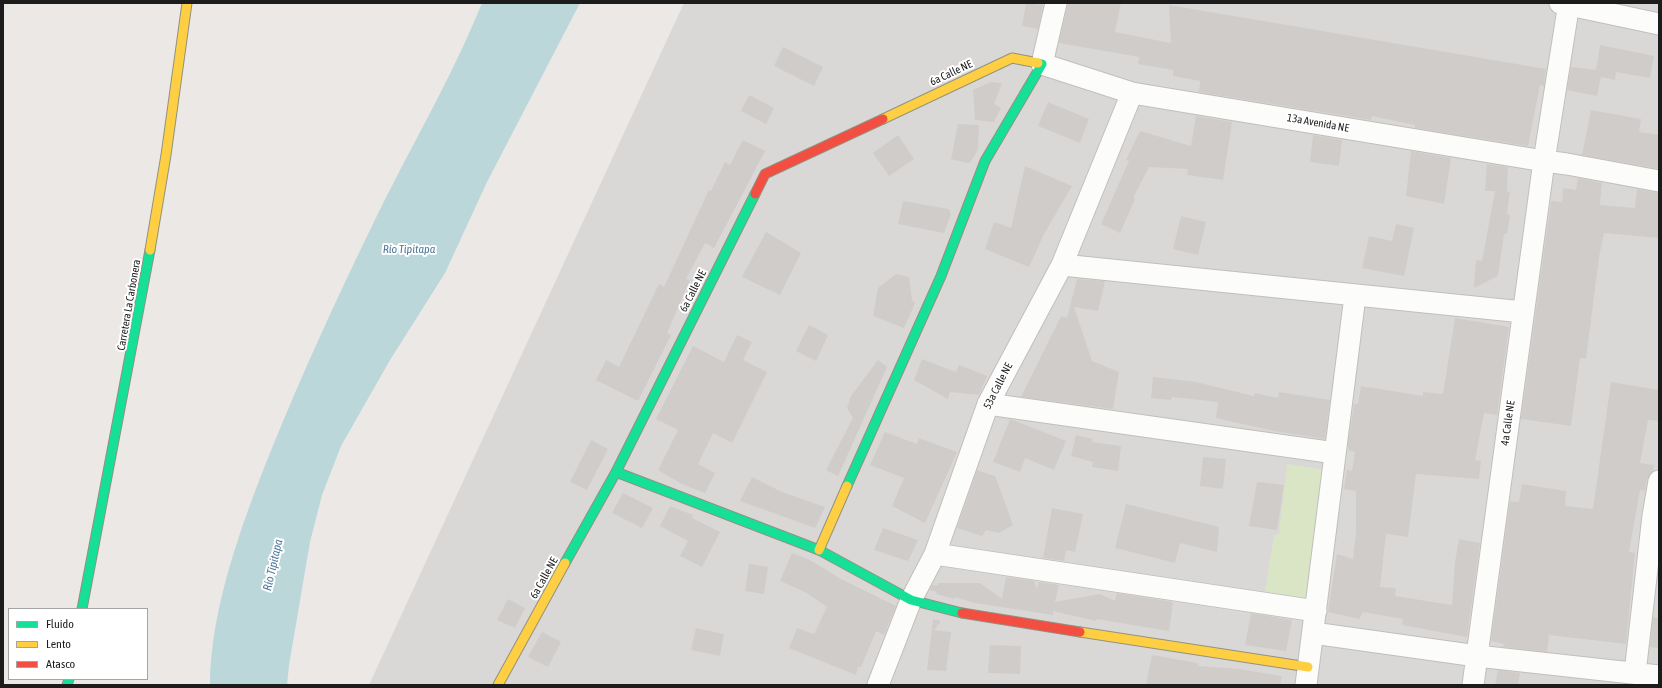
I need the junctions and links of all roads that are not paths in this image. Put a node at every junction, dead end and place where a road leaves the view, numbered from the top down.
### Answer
1 (187, 3) edge
2 (1056, 3) edge
3 (1566, 4) edge
4 (1659, 24) edge
5 (1042, 64) junction
6 (1132, 93) junction
7 (1544, 161) junction
8 (1659, 181) edge
9 (1062, 265) junction
10 (1355, 296) junction
11 (1523, 312) junction
12 (988, 404) junction
13 (1335, 453) junction
14 (616, 472) junction
15 (1659, 481) edge
16 (1656, 517) edge
17 (819, 550) junction
18 (935, 554) junction
19 (911, 600) junction
20 (82, 608) edge
21 (1316, 611) junction
22 (1313, 633) junction
23 (1477, 656) junction
24 (1635, 673) junction
25 (1307, 676) edge
26 (1659, 676) edge
27 (498, 685) edge
28 (878, 685) edge
29 (1473, 685) edge

1 - 20 street, Carretera La Carbonera
2 - 5 street
3 - 4 street
3 - 7 street, 4a Calle NE
5 - 6 street, 13a Avenida NE
5 - 14 street, 6a Calle NE
5 - 17 street
6 - 7 street, 13a Avenida NE
6 - 9 street, 53a Calle NE
7 - 8 street, 13a Avenida NE
7 - 11 street, 4a Calle NE
9 - 10 street
9 - 12 street, 53a Calle NE
10 - 11 street
10 - 13 street
11 - 23 street, 4a Calle NE
12 - 13 street
12 - 18 street, 53a Calle NE
13 - 21 street
14 - 17 street
14 - 27 street, 6a Calle NE
15 - 16 street
16 - 24 street
17 - 19 street
18 - 19 street, 53a Calle NE
18 - 21 street
19 - 25 street
19 - 28 street, 53a Calle NE
21 - 22 street
22 - 23 street
22 - 25 street
23 - 24 street
23 - 29 street, 4a Calle NE
24 - 26 street

